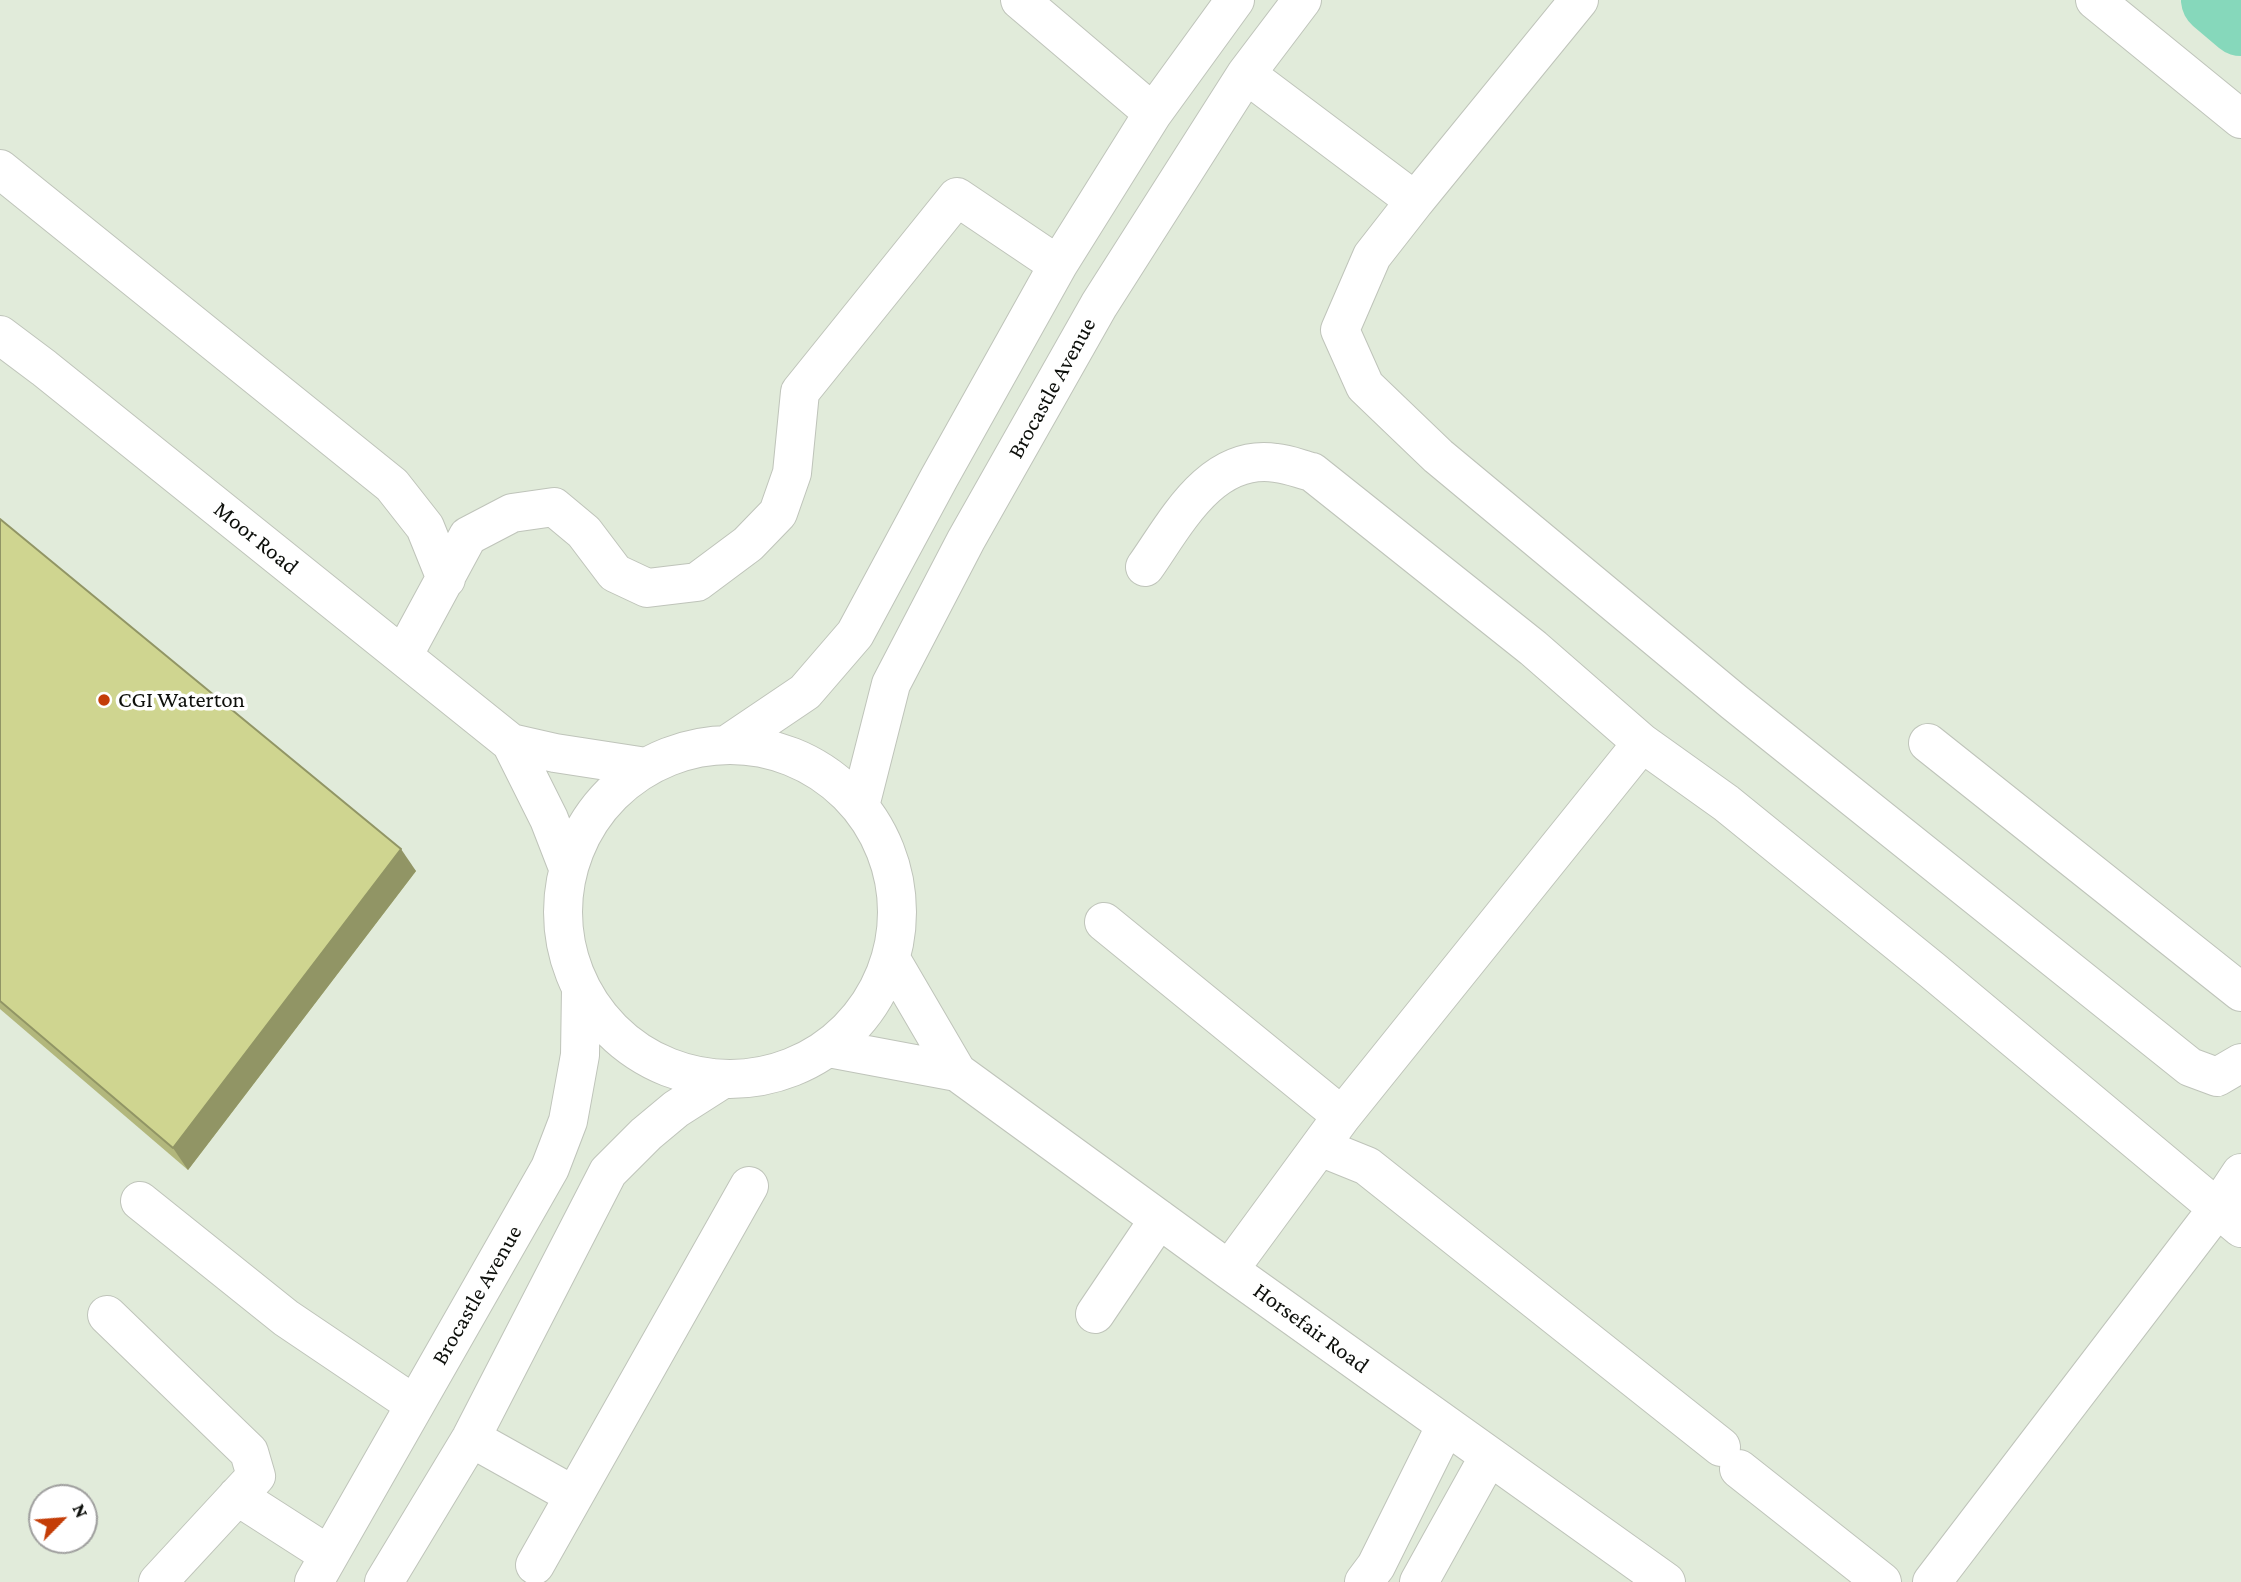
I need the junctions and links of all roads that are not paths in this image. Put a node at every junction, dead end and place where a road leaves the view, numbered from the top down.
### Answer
1 (1020, 0) edge
2 (1235, 0) edge
3 (1302, 0) edge
4 (1579, 0) edge
5 (2095, 0) edge
6 (1246, 74) junction
7 (1153, 113) junction
8 (2241, 119) edge
9 (0, 169) edge
10 (1415, 201) junction
11 (1058, 265) junction
12 (0, 335) edge
13 (1145, 567) dead end
14 (446, 579) junction
15 (403, 656) junction
16 (511, 743) junction
17 (1642, 743) junction
18 (1928, 743) dead end
19 (728, 744) junction
20 (646, 766) junction
21 (860, 806) junction
22 (568, 868) junction
23 (1104, 922) dead end
24 (891, 959) junction
25 (582, 989) junction
26 (2241, 992) edge
27 (829, 1048) junction
28 (2241, 1063) edge
29 (957, 1072) junction
30 (723, 1079) junction
31 (1342, 1116) junction
32 (1320, 1147) junction
33 (2241, 1174) edge
34 (748, 1186) dead end
35 (140, 1201) dead end
36 (2229, 1218) edge
37 (1158, 1219) junction
38 (1229, 1270) junction
39 (1095, 1314) dead end
40 (107, 1315) dead end
41 (415, 1405) junction
42 (1446, 1425) junction
43 (471, 1438) junction
44 (1489, 1456) junction
45 (573, 1495) junction
46 (237, 1496) junction
47 (535, 1565) dead end
48 (322, 1568) edge
49 (158, 1582) edge
50 (384, 1582) edge
51 (1364, 1582) edge
52 (1419, 1582) edge
53 (1666, 1582) edge
54 (1882, 1582) edge
55 (1932, 1582) edge

1 - 7 street
2 - 7 street
3 - 6 street, Brocastle Avenue
4 - 10 street
5 - 8 street
6 - 10 street
6 - 21 street, Brocastle Avenue
7 - 11 street
9 - 14 street
10 - 28 street
11 - 14 street
11 - 19 street
12 - 15 street, Moor Road
13 - 17 street
14 - 15 street
15 - 16 street, Moor Road
16 - 20 street, Moor Road
16 - 22 street, Moor Road
17 - 31 street
17 - 36 street
18 - 26 street
19 - 20 street
19 - 21 street
20 - 22 street
21 - 24 street
22 - 25 street
23 - 31 street
24 - 27 street
24 - 29 street, Horsefair Road
25 - 30 street
25 - 41 street, Brocastle Avenue
27 - 29 street, Horsefair Road
27 - 30 street
29 - 37 street, Horsefair Road
30 - 43 street
31 - 32 street
32 - 38 street
32 - 54 street
33 - 36 street
34 - 45 street
35 - 41 street
36 - 55 street
37 - 38 street, Horsefair Road
37 - 39 street
38 - 42 street, Horsefair Road
40 - 46 street
41 - 48 street, Brocastle Avenue
42 - 44 street, Horsefair Road
42 - 51 street
43 - 45 street
43 - 50 street
44 - 52 street
44 - 53 street, Horsefair Road
45 - 47 street
46 - 48 street
46 - 49 street

